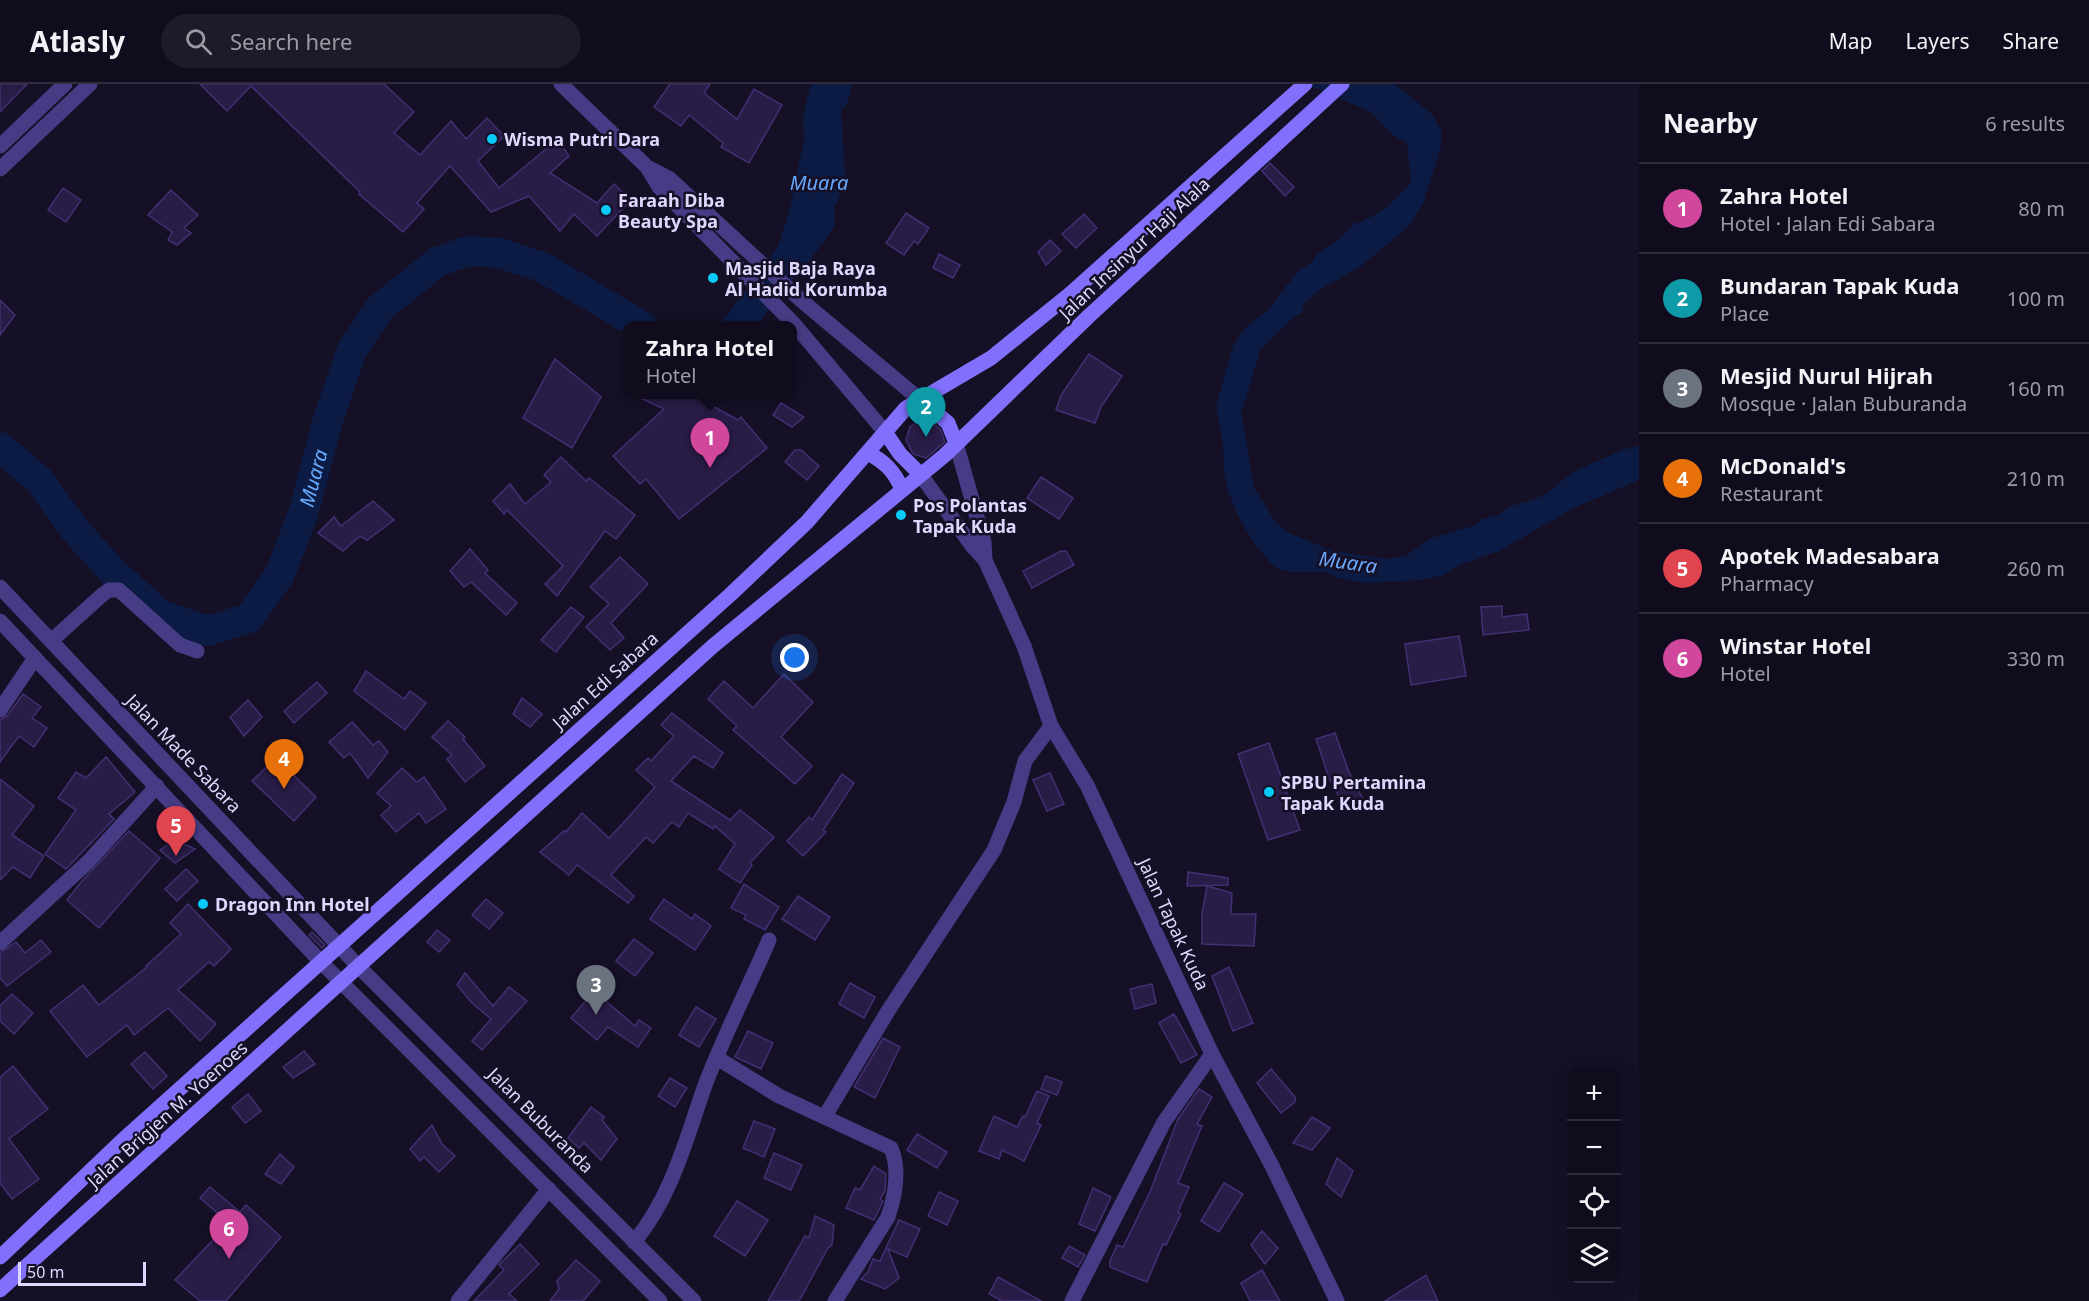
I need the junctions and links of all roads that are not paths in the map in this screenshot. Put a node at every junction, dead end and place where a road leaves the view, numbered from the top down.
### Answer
1 (64, 84) edge
2 (90, 84) edge
3 (561, 84) edge
4 (1305, 84) edge
5 (1342, 84) edge
6 (0, 146) edge
7 (647, 167) junction
8 (0, 169) edge
9 (790, 321) edge
10 (797, 329) edge
11 (918, 398) junction
12 (885, 432) junction
13 (956, 443) junction
14 (868, 453) junction
15 (920, 474) junction
16 (902, 489) junction
17 (985, 560) junction
18 (0, 587) edge
19 (0, 621) edge
20 (51, 641) junction
21 (196, 651) dead end
22 (36, 657) junction
23 (0, 710) edge
24 (1052, 726) junction
25 (158, 786) junction
26 (769, 940) dead end
27 (0, 944) edge
28 (340, 946) junction
29 (322, 963) junction
30 (359, 967) junction
31 (342, 982) junction
32 (1212, 1053) junction
33 (717, 1058) junction
34 (825, 1116) junction
35 (549, 1189) junction
36 (634, 1242) junction
37 (0, 1257) edge
38 (0, 1290) edge
39 (458, 1301) edge
40 (660, 1301) edge
41 (694, 1301) edge
42 (835, 1301) edge
43 (1072, 1301) edge
44 (1337, 1301) edge

1 - 6 street
2 - 8 street
3 - 7 street
4 - 11 main road, Jalan Insinyur Haji Alala
5 - 13 main road, Jalan Insinyur Haji Alala
7 - 9 street
7 - 11 street
10 - 12 street
11 - 12 main road
11 - 13 main road
12 - 14 main road, Jalan Edi Sabara
12 - 15 main road
13 - 15 main road
13 - 17 street, Jalan Tapak Kuda
14 - 16 main road
14 - 28 main road, Jalan Edi Sabara
15 - 16 main road
15 - 17 street, Jalan Tapak Kuda
16 - 30 main road
17 - 24 street, Jalan Tapak Kuda
18 - 20 street, Jalan Made Sabara
19 - 22 street
20 - 21 street
20 - 28 street, Jalan Made Sabara
22 - 23 street
22 - 25 street
24 - 32 street, Jalan Tapak Kuda
24 - 34 street
25 - 27 street
25 - 29 street
26 - 33 street
28 - 29 main road, Jalan Edi Sabara
28 - 30 street, Jalan Made Sabara
29 - 31 street
29 - 37 main road, Jalan Brigjen M. Yoenoes
30 - 31 main road, Jalan Brigjen M. Yoenoes
30 - 36 street, Jalan Buburanda
31 - 35 street
31 - 38 main road, Jalan Brigjen M. Yoenoes
32 - 43 street
32 - 44 street, Jalan Tapak Kuda
33 - 34 street
33 - 36 street
34 - 42 street
35 - 39 street
35 - 40 street
36 - 41 street, Jalan Buburanda

